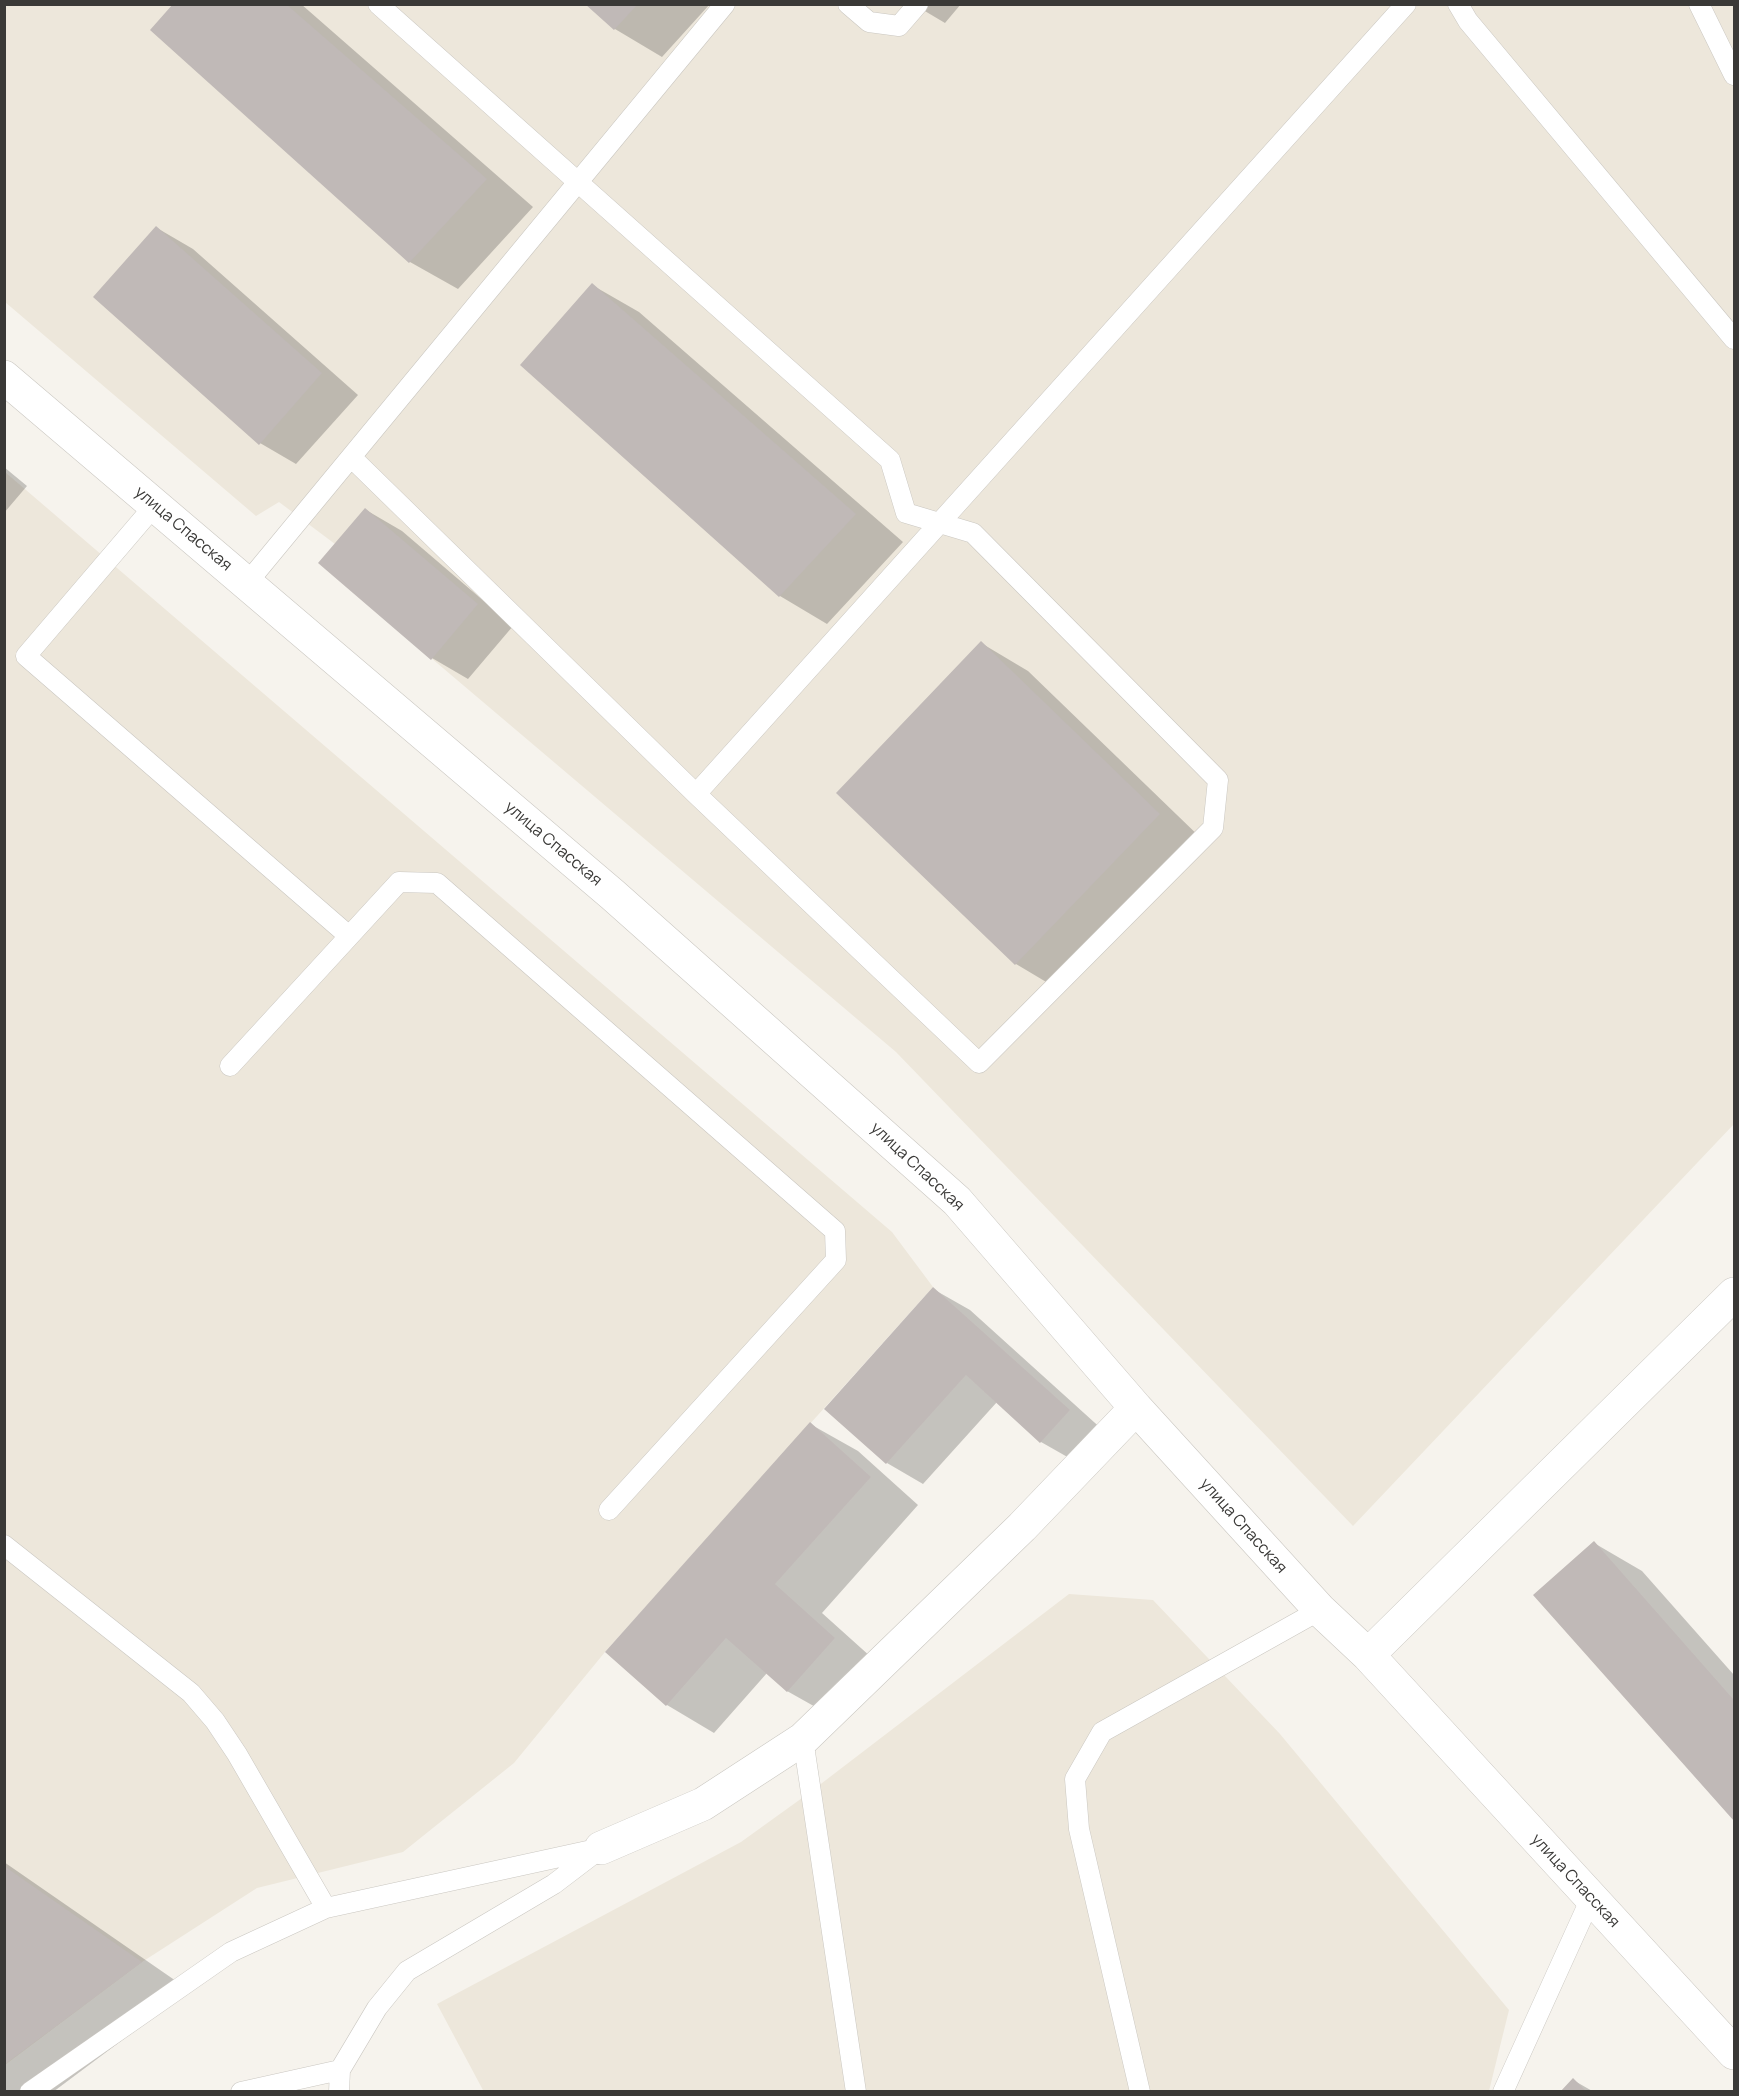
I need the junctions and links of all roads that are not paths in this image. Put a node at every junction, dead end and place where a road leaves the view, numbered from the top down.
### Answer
1 (378, 4) edge
2 (725, 4) edge
3 (848, 4) edge
4 (918, 4) edge
5 (1406, 4) edge
6 (1458, 4) edge
7 (1699, 4) edge
8 (1734, 75) edge
9 (578, 183) junction
10 (1734, 339) edge
11 (4, 376) edge
12 (352, 458) junction
13 (155, 505) junction
14 (940, 523) junction
15 (247, 583) junction
16 (696, 794) junction
17 (349, 936) junction
18 (230, 1066) dead end
19 (1734, 1294) edge
20 (1136, 1408) junction
21 (609, 1510) dead end
22 (4, 1545) edge
23 (1320, 1611) junction
24 (1368, 1655) junction
25 (802, 1739) junction
26 (601, 1848) junction
27 (1591, 1898) junction
28 (326, 1908) junction
29 (1734, 2053) edge
30 (340, 2070) junction
31 (30, 2091) edge
32 (241, 2091) edge
33 (339, 2091) edge
34 (856, 2091) edge
35 (1140, 2091) edge
36 (1503, 2091) edge

1 - 9 lane
2 - 9 lane
3 - 4 lane
5 - 14 lane
6 - 10 lane
7 - 8 lane
9 - 12 lane
9 - 14 lane
11 - 13 street, улица Спасская
12 - 15 lane
12 - 16 lane
13 - 15 street, улица Спасская
13 - 17 lane
14 - 16 lane
14 - 16 lane
15 - 20 street, улица Спасская
17 - 18 lane
17 - 21 lane
19 - 24 street
20 - 23 street, улица Спасская
20 - 25 street
22 - 28 lane
23 - 24 street, улица Спасская
23 - 35 lane
24 - 27 street, улица Спасская
25 - 26 street
25 - 34 lane
26 - 28 lane
26 - 30 lane
27 - 29 street, улица Спасская
27 - 36 lane
28 - 31 lane
30 - 32 lane
30 - 33 lane

